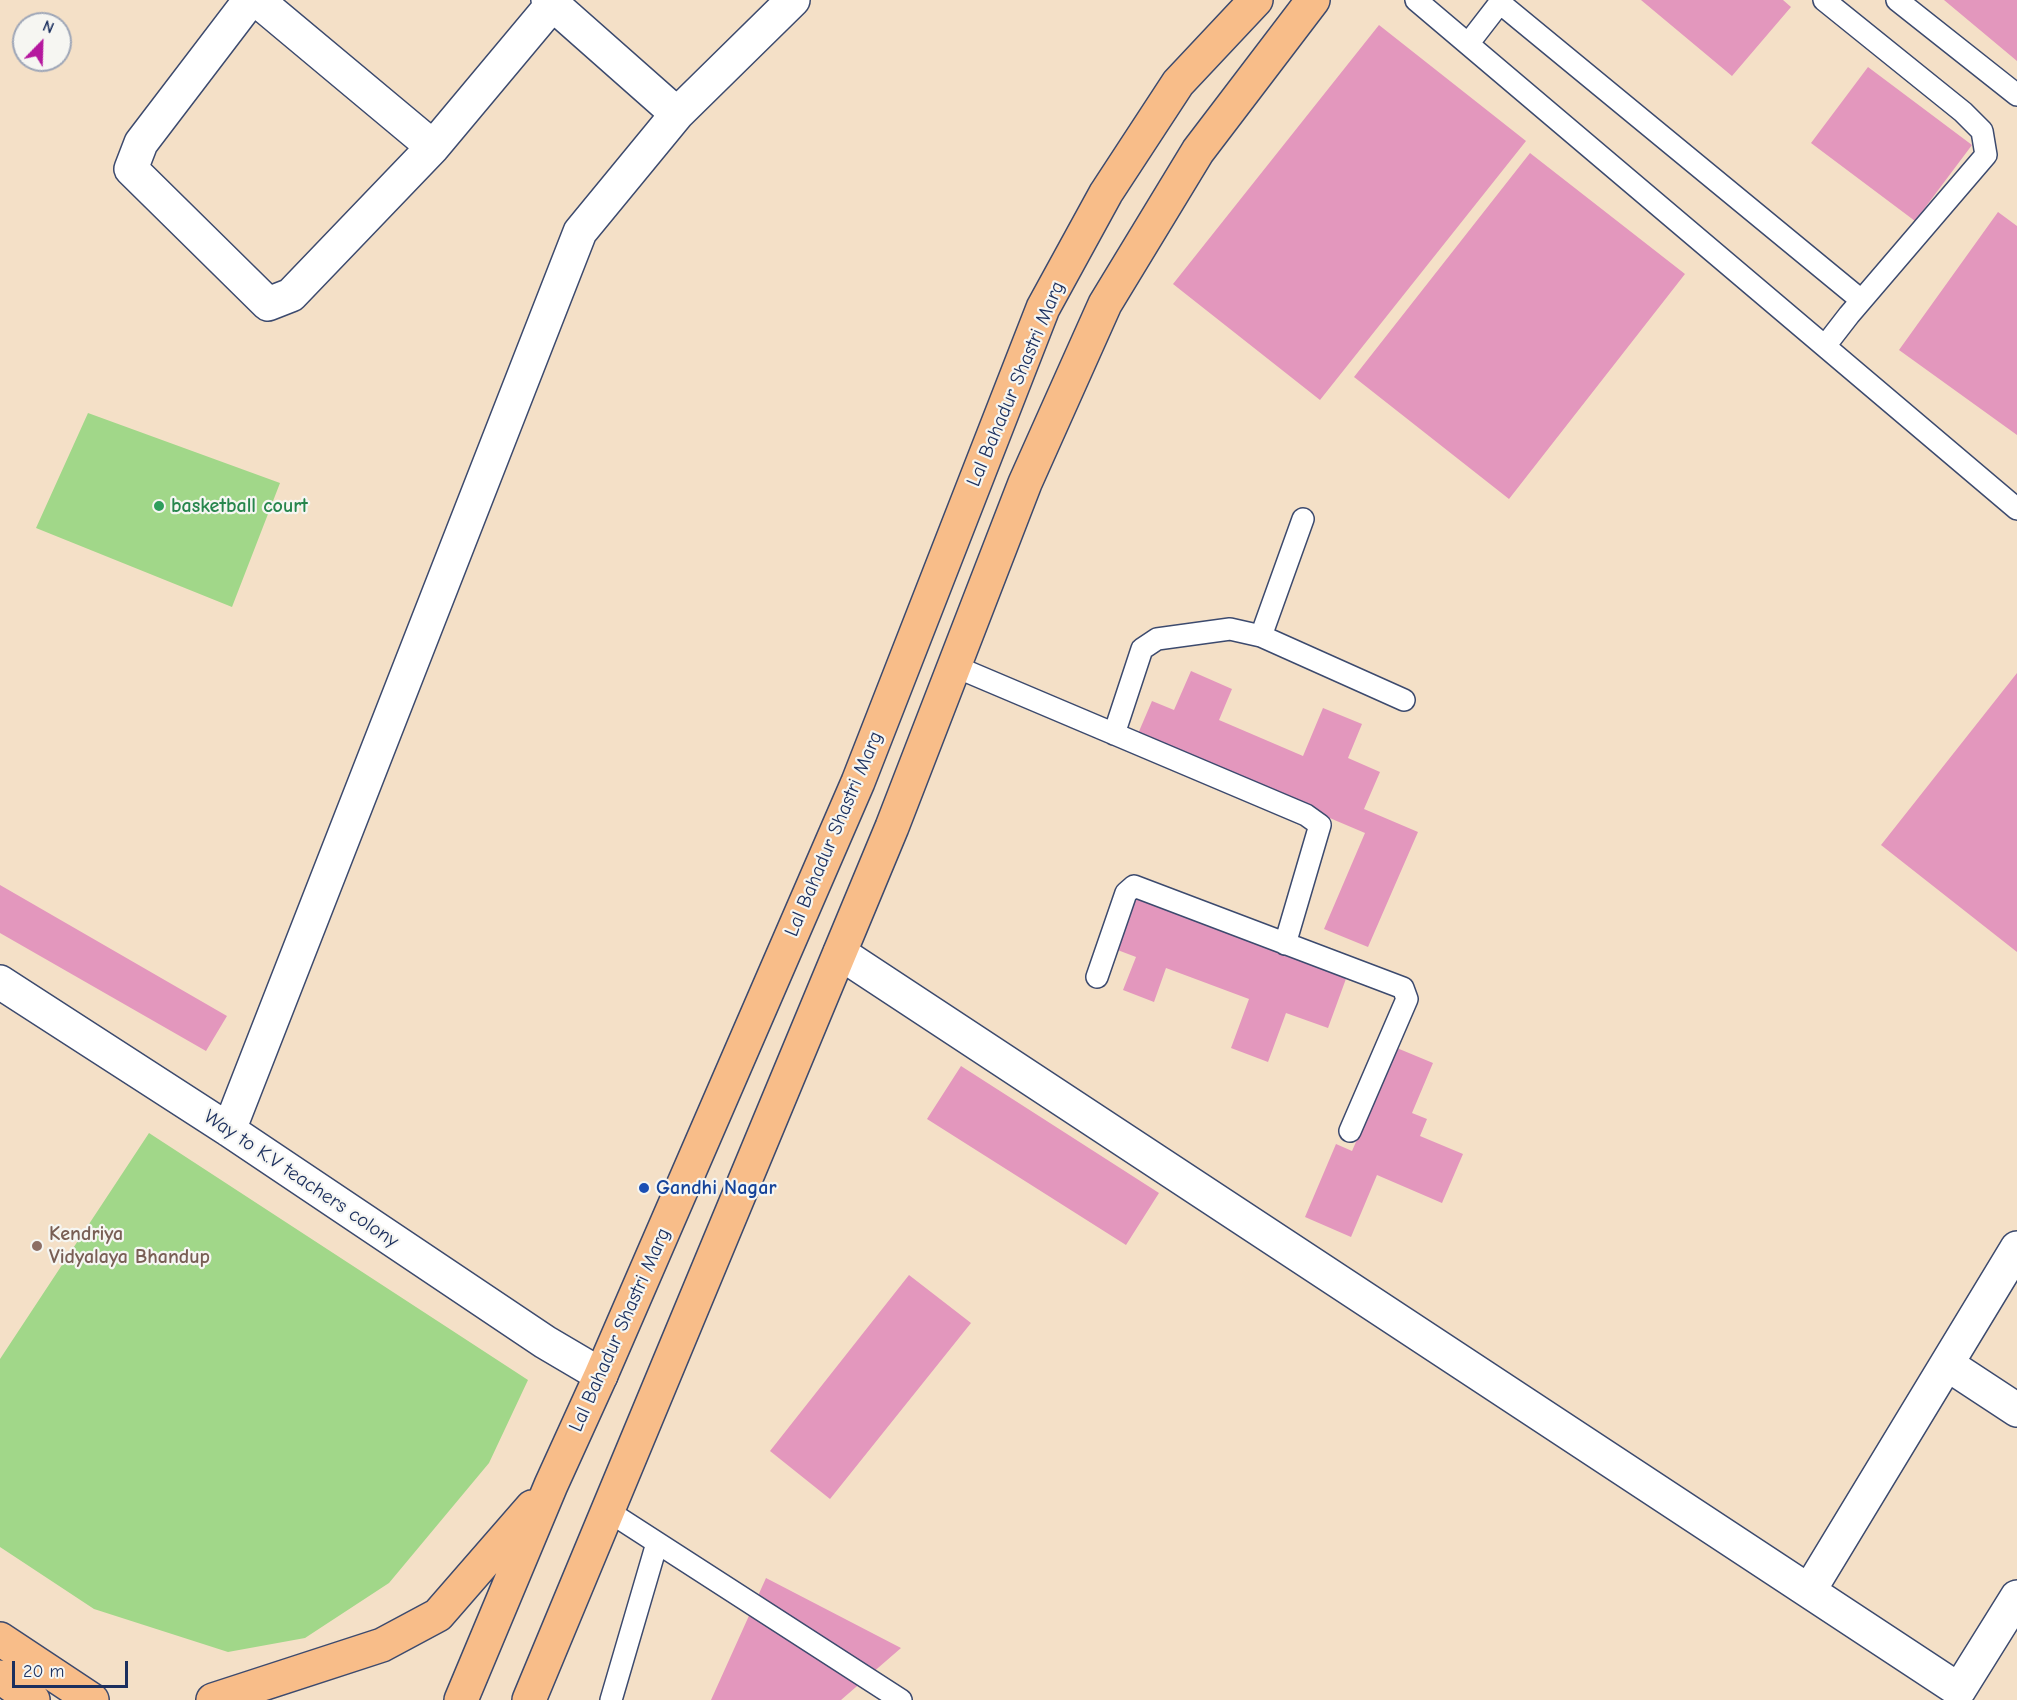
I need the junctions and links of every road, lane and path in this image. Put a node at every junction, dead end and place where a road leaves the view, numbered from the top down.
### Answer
1 (250, 0) edge
2 (257, 0) edge
3 (793, 0) edge
4 (1256, 0) edge
5 (1313, 0) edge
6 (1416, 0) edge
7 (1824, 0) edge
8 (1897, 0) edge
9 (1501, 1) edge
10 (552, 2) edge
11 (1468, 44) junction
12 (2017, 96) edge
13 (677, 114) junction
14 (433, 147) junction
15 (1862, 300) junction
16 (1825, 346) junction
17 (2017, 509) edge
18 (1303, 519) dead end
19 (1261, 636) junction
20 (954, 666) junction
21 (1404, 700) dead end
22 (1114, 734) junction
23 (1285, 944) junction
24 (840, 953) junction
25 (1097, 976) dead end
26 (0, 982) edge
27 (229, 1130) junction
28 (1350, 1131) dead end
29 (2017, 1248) edge
30 (1947, 1364) junction
31 (601, 1375) junction
32 (2017, 1410) edge
33 (551, 1485) junction
34 (608, 1511) junction
35 (657, 1543) junction
36 (1809, 1591) junction
37 (2017, 1598) edge
38 (0, 1639) edge
39 (0, 1677) edge
40 (33, 1700) edge
41 (92, 1700) edge
42 (213, 1700) edge
43 (460, 1700) edge
44 (529, 1700) edge
45 (611, 1700) edge
46 (901, 1700) edge

1 - 14 street
2 - 14 street
3 - 13 street
4 - 31 main road, Lal Bahadur Shastri Marg
5 - 20 main road
6 - 11 lane
7 - 15 lane
8 - 12 lane
9 - 11 lane
9 - 15 lane
10 - 13 street
10 - 14 street
11 - 16 lane
13 - 27 street
15 - 16 lane
16 - 17 lane
18 - 19 lane
19 - 21 lane
19 - 22 lane
20 - 22 lane
20 - 24 main road
22 - 23 lane
23 - 25 lane
23 - 28 lane
24 - 34 main road
24 - 36 street
26 - 27 street, Way to K.V teachers colony
27 - 31 street, Way to K.V teachers colony
29 - 30 street
30 - 32 street
30 - 36 street
31 - 33 main road, Lal Bahadur Shastri Marg
33 - 42 main road
33 - 43 main road, Lal Bahadur Shastri Marg
34 - 35 lane
34 - 44 main road
35 - 45 lane
35 - 46 lane
36 - 37 street
38 - 41 main road
39 - 40 main road

